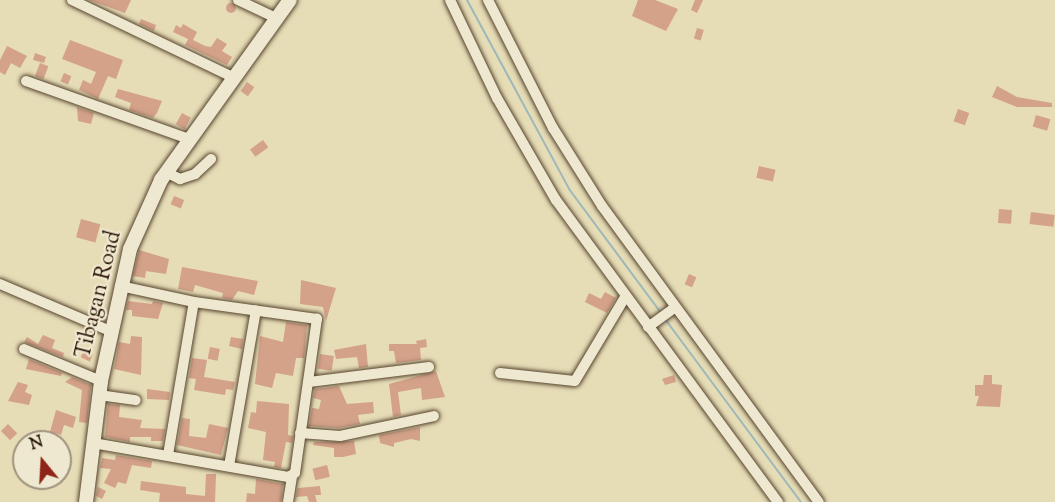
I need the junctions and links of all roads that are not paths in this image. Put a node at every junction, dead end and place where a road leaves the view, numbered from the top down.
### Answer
1 (72, 0) edge
2 (238, 0) edge
3 (290, 0) edge
4 (450, 0) edge
5 (488, 0) edge
6 (276, 18) junction
7 (233, 77) junction
8 (26, 81) dead end
9 (189, 139) junction
10 (212, 159) dead end
11 (166, 172) junction
12 (0, 284) edge
13 (120, 286) junction
14 (625, 297) junction
15 (194, 302) junction
16 (256, 310) junction
17 (672, 310) junction
18 (650, 325) junction
19 (110, 331) junction
20 (24, 349) dead end
21 (429, 367) dead end
22 (500, 373) dead end
23 (101, 381) junction
24 (309, 382) junction
25 (99, 395) junction
26 (136, 400) dead end
27 (434, 416) dead end
28 (300, 433) junction
29 (93, 442) junction
30 (168, 455) junction
31 (229, 466) junction
32 (292, 476) junction
33 (86, 502) edge
34 (288, 502) edge
35 (778, 502) edge
36 (819, 502) edge

1 - 7 street
2 - 6 street
3 - 6 main road, Tibagan Road
4 - 14 street
5 - 17 street
6 - 7 main road, Tibagan Road
7 - 9 main road, Tibagan Road
8 - 9 street
9 - 11 main road, Tibagan Road
10 - 11 street
11 - 13 main road, Tibagan Road
12 - 19 street
13 - 15 street
13 - 19 main road, Tibagan Road
14 - 18 street
14 - 22 street
15 - 16 street
15 - 30 street
16 - 24 street
16 - 31 street
17 - 18 street
17 - 36 street
18 - 35 street
19 - 23 main road, Tibagan Road
20 - 23 street
21 - 24 street
23 - 25 main road, Tibagan Road
24 - 28 street
25 - 26 street
25 - 29 main road, Tibagan Road
27 - 28 street
28 - 32 street
29 - 30 street
29 - 33 main road, Tibagan Road
30 - 31 street
31 - 32 street
32 - 34 street

